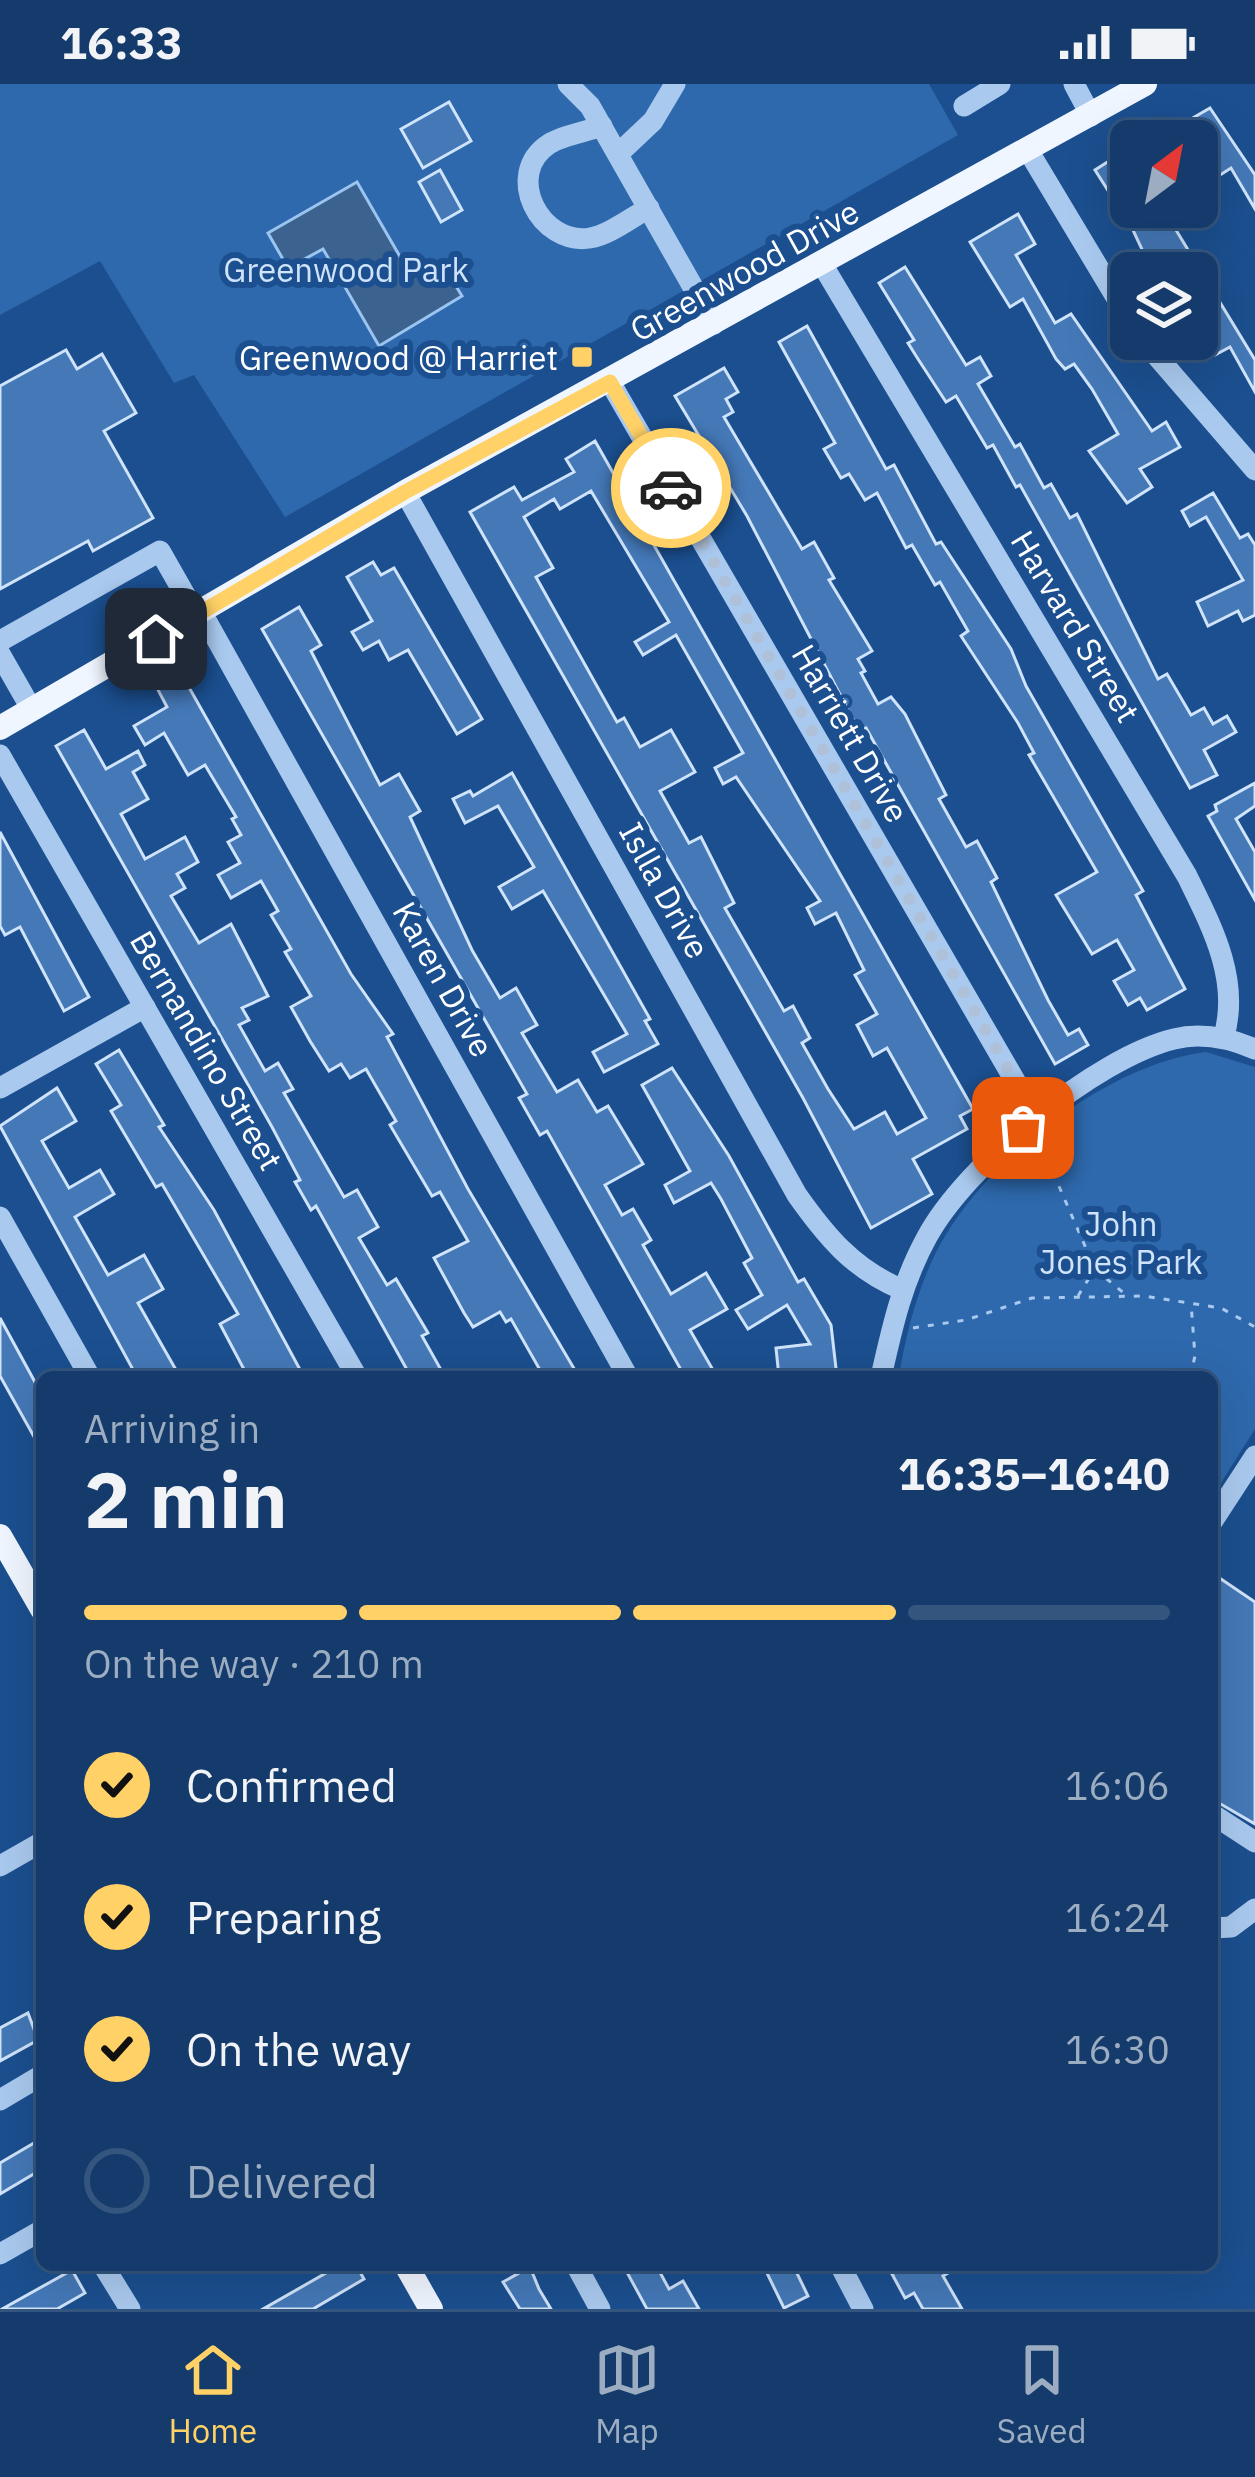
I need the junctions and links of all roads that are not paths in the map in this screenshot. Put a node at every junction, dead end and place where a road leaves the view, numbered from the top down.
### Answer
1 (568, 84) edge
2 (675, 84) edge
3 (1000, 84) edge
4 (1075, 84) edge
5 (1145, 84) edge
6 (964, 106) dead end
7 (1091, 116) junction
8 (602, 127) junction
9 (1029, 152) junction
10 (618, 154) junction
11 (649, 208) junction
12 (821, 264) junction
13 (1110, 287) edge
14 (714, 324) junction
15 (1160, 360) edge
16 (610, 382) junction
17 (1255, 470) edge
18 (405, 492) junction
19 (200, 615) junction
20 (0, 641) edge
21 (0, 654) edge
22 (32, 710) junction
23 (0, 728) edge
24 (0, 755) edge
25 (145, 1007) junction
26 (1225, 1036) junction
27 (1255, 1048) edge
28 (0, 1088) edge
29 (1029, 1123) junction
30 (0, 1217) edge
31 (902, 1289) junction
32 (87, 1371) edge
33 (354, 1371) edge
34 (625, 1371) edge
35 (881, 1371) edge
36 (1255, 1456) edge
37 (1218, 1513) edge
38 (0, 1536) edge
39 (36, 1599) edge
40 (1218, 1818) edge
41 (1255, 1842) edge
42 (36, 1845) edge
43 (0, 1866) edge
44 (1255, 1910) edge
45 (1218, 1928) edge
46 (36, 2078) edge
47 (0, 2100) edge
48 (36, 2233) edge
49 (0, 2254) edge
50 (107, 2271) edge
51 (409, 2271) edge
52 (579, 2271) edge
53 (843, 2271) edge
54 (429, 2308) edge
55 (130, 2309) edge
56 (600, 2309) edge
57 (863, 2309) edge

1 - 8 street
2 - 10 street
3 - 6 street
4 - 7 street
5 - 7 main road, Greenwood Drive
7 - 9 main road, Greenwood Drive
8 - 10 street
8 - 11 street
9 - 12 main road, Greenwood Drive
9 - 13 street
10 - 11 street
11 - 14 street
12 - 14 main road, Greenwood Drive
12 - 26 street, Harvard Street
14 - 16 main road, Greenwood Drive
15 - 17 street
16 - 18 main road, Greenwood Drive
16 - 29 street, Harriett Drive
18 - 19 main road, Greenwood Drive
18 - 31 street, Islla Drive
19 - 20 street, Karen Drive
19 - 22 main road, Greenwood Drive
19 - 34 street, Karen Drive
21 - 22 street
22 - 23 main road, Greenwood Drive
24 - 25 street, Bernandino Street
25 - 28 street
25 - 33 street, Bernandino Street
26 - 27 street
26 - 29 street
29 - 31 street
30 - 32 street
31 - 35 street
36 - 37 street
38 - 39 main road
40 - 41 street
42 - 43 street
44 - 45 street
46 - 47 street
48 - 49 street
50 - 55 street
51 - 54 main road
52 - 56 street
53 - 57 street

